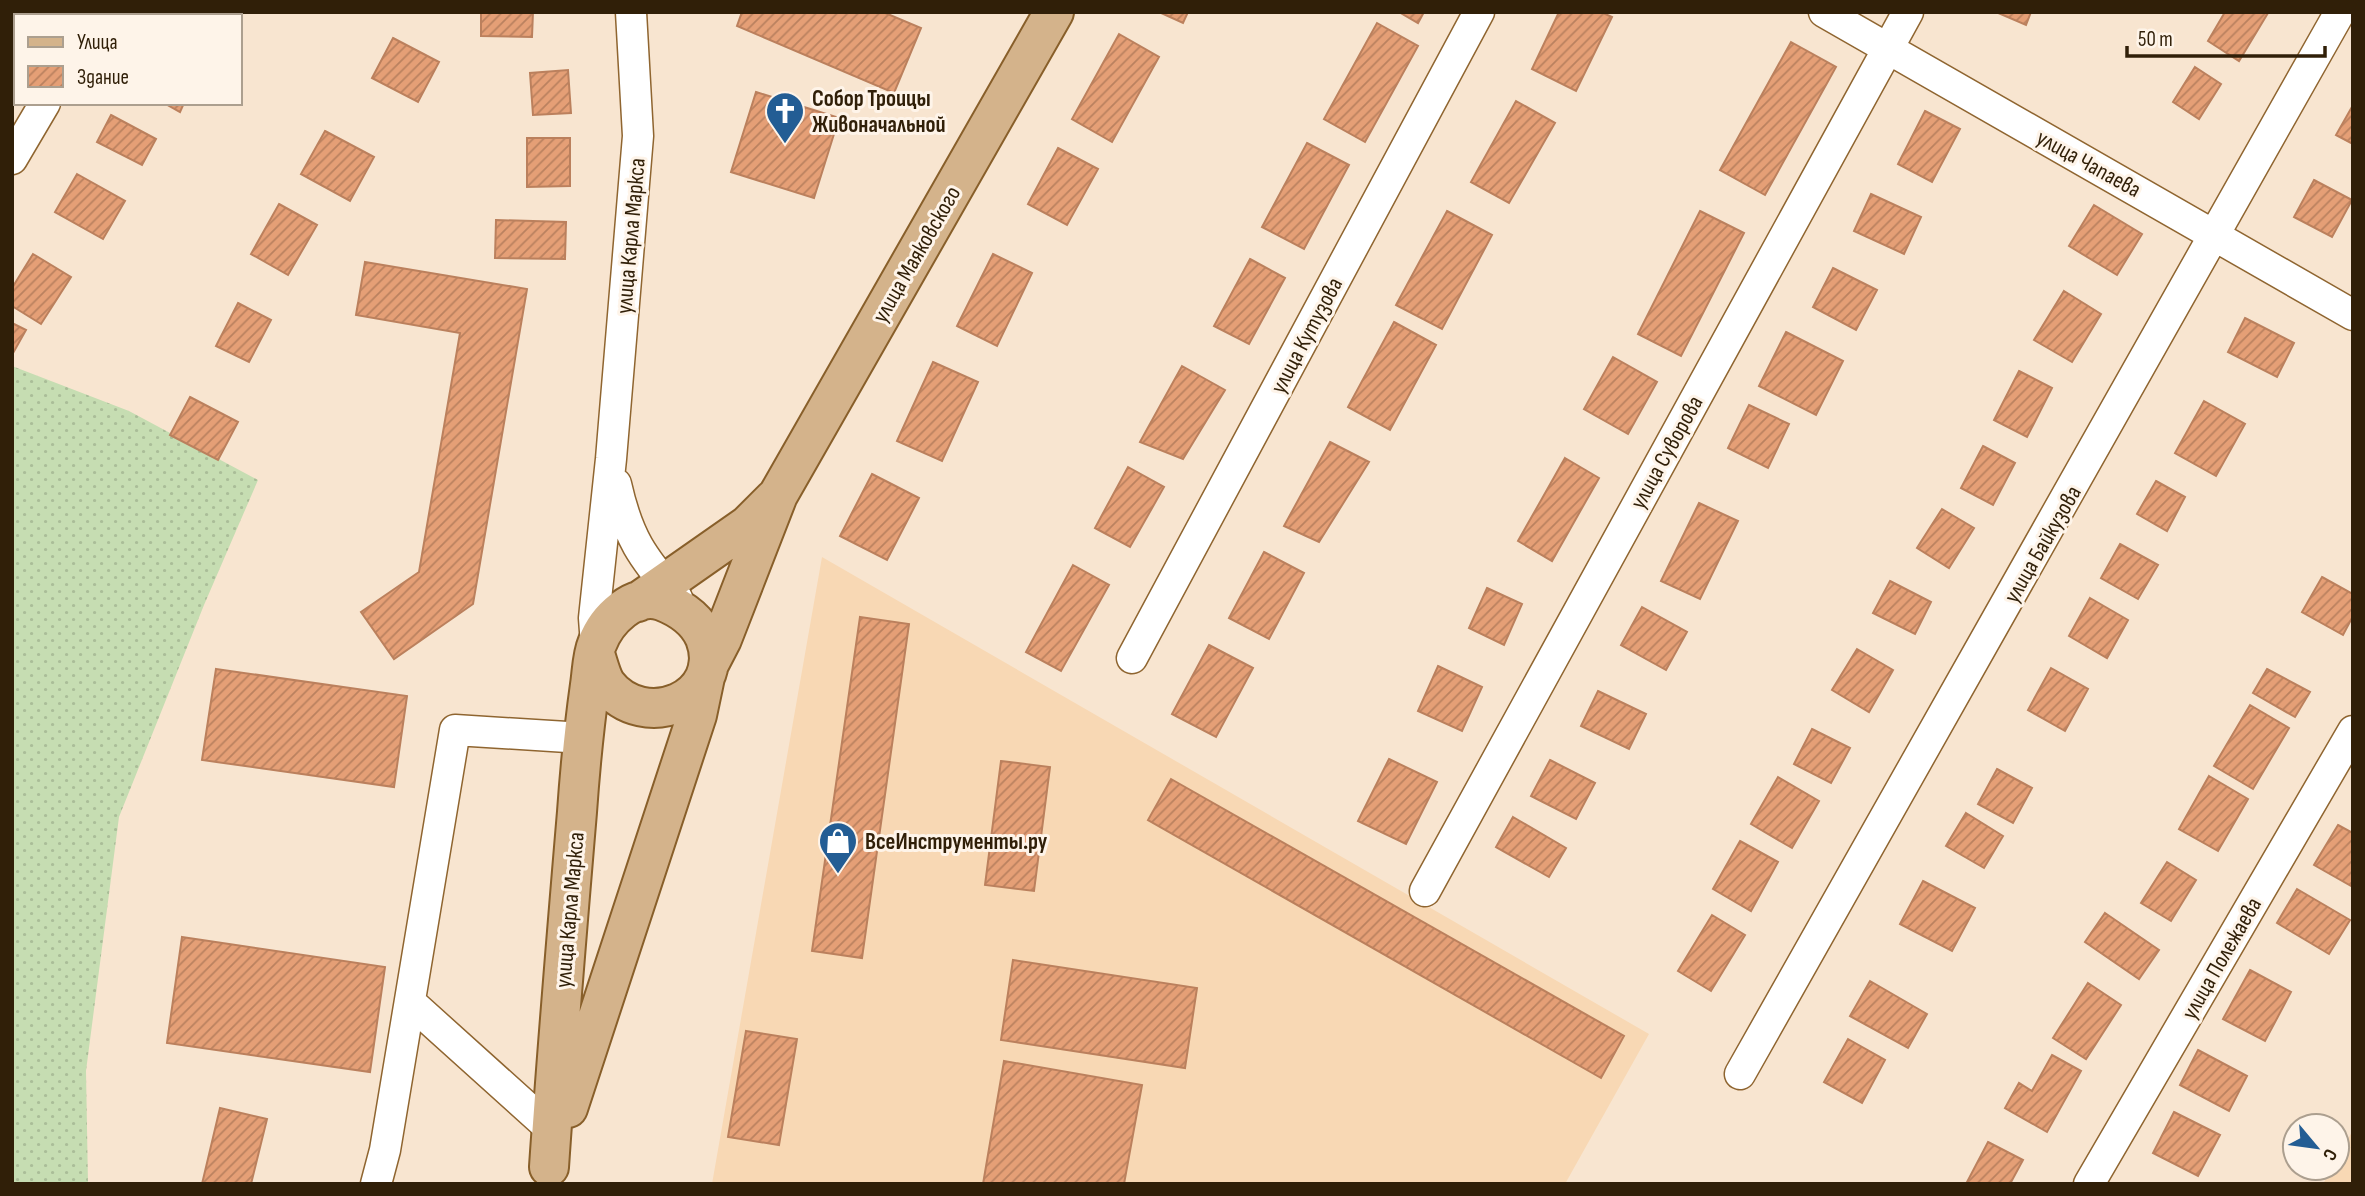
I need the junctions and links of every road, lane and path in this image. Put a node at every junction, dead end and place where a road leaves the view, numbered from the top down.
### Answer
1 (631, 12) edge
2 (1054, 12) edge
3 (1479, 12) edge
4 (1824, 12) edge
5 (1908, 12) edge
6 (2340, 12) edge
7 (1888, 49) junction
8 (44, 105) edge
9 (12, 159) edge
10 (2217, 235) junction
11 (2353, 315) edge
12 (611, 459) junction
13 (778, 495) junction
14 (651, 592) junction
15 (596, 649) junction
16 (1132, 659) dead end
17 (706, 671) junction
18 (2353, 731) edge
19 (583, 738) junction
20 (1425, 891) dead end
21 (410, 1002) junction
22 (1740, 1074) dead end
23 (551, 1129) junction
24 (547, 1175) edge
25 (376, 1184) edge
26 (2089, 1184) edge

1 - 12 street, улица Карла Маркса
2 - 13 main road, улица Маяковского
3 - 16 street, улица Кутузова
4 - 7 street, улица Чапаева
5 - 7 street, улица Суворова
6 - 10 street, улица Байкузова
7 - 10 street, улица Чапаева
7 - 20 street, улица Суворова
8 - 9 street
10 - 11 street, улица Чапаева
10 - 22 street, улица Байкузова
12 - 14 street, улица Карла Маркса
12 - 15 street, улица Карла Маркса
13 - 14 main road, улица Маяковского
13 - 17 main road, улица Маяковского
14 - 15 main road
14 - 17 main road
15 - 17 main road
15 - 19 main road, улица Карла Маркса
17 - 24 main road
18 - 26 street, улица Полежаева
19 - 21 street
19 - 23 main road, улица Карла Маркса
21 - 23 street
21 - 25 street
23 - 24 main road, улица Карла Маркса

